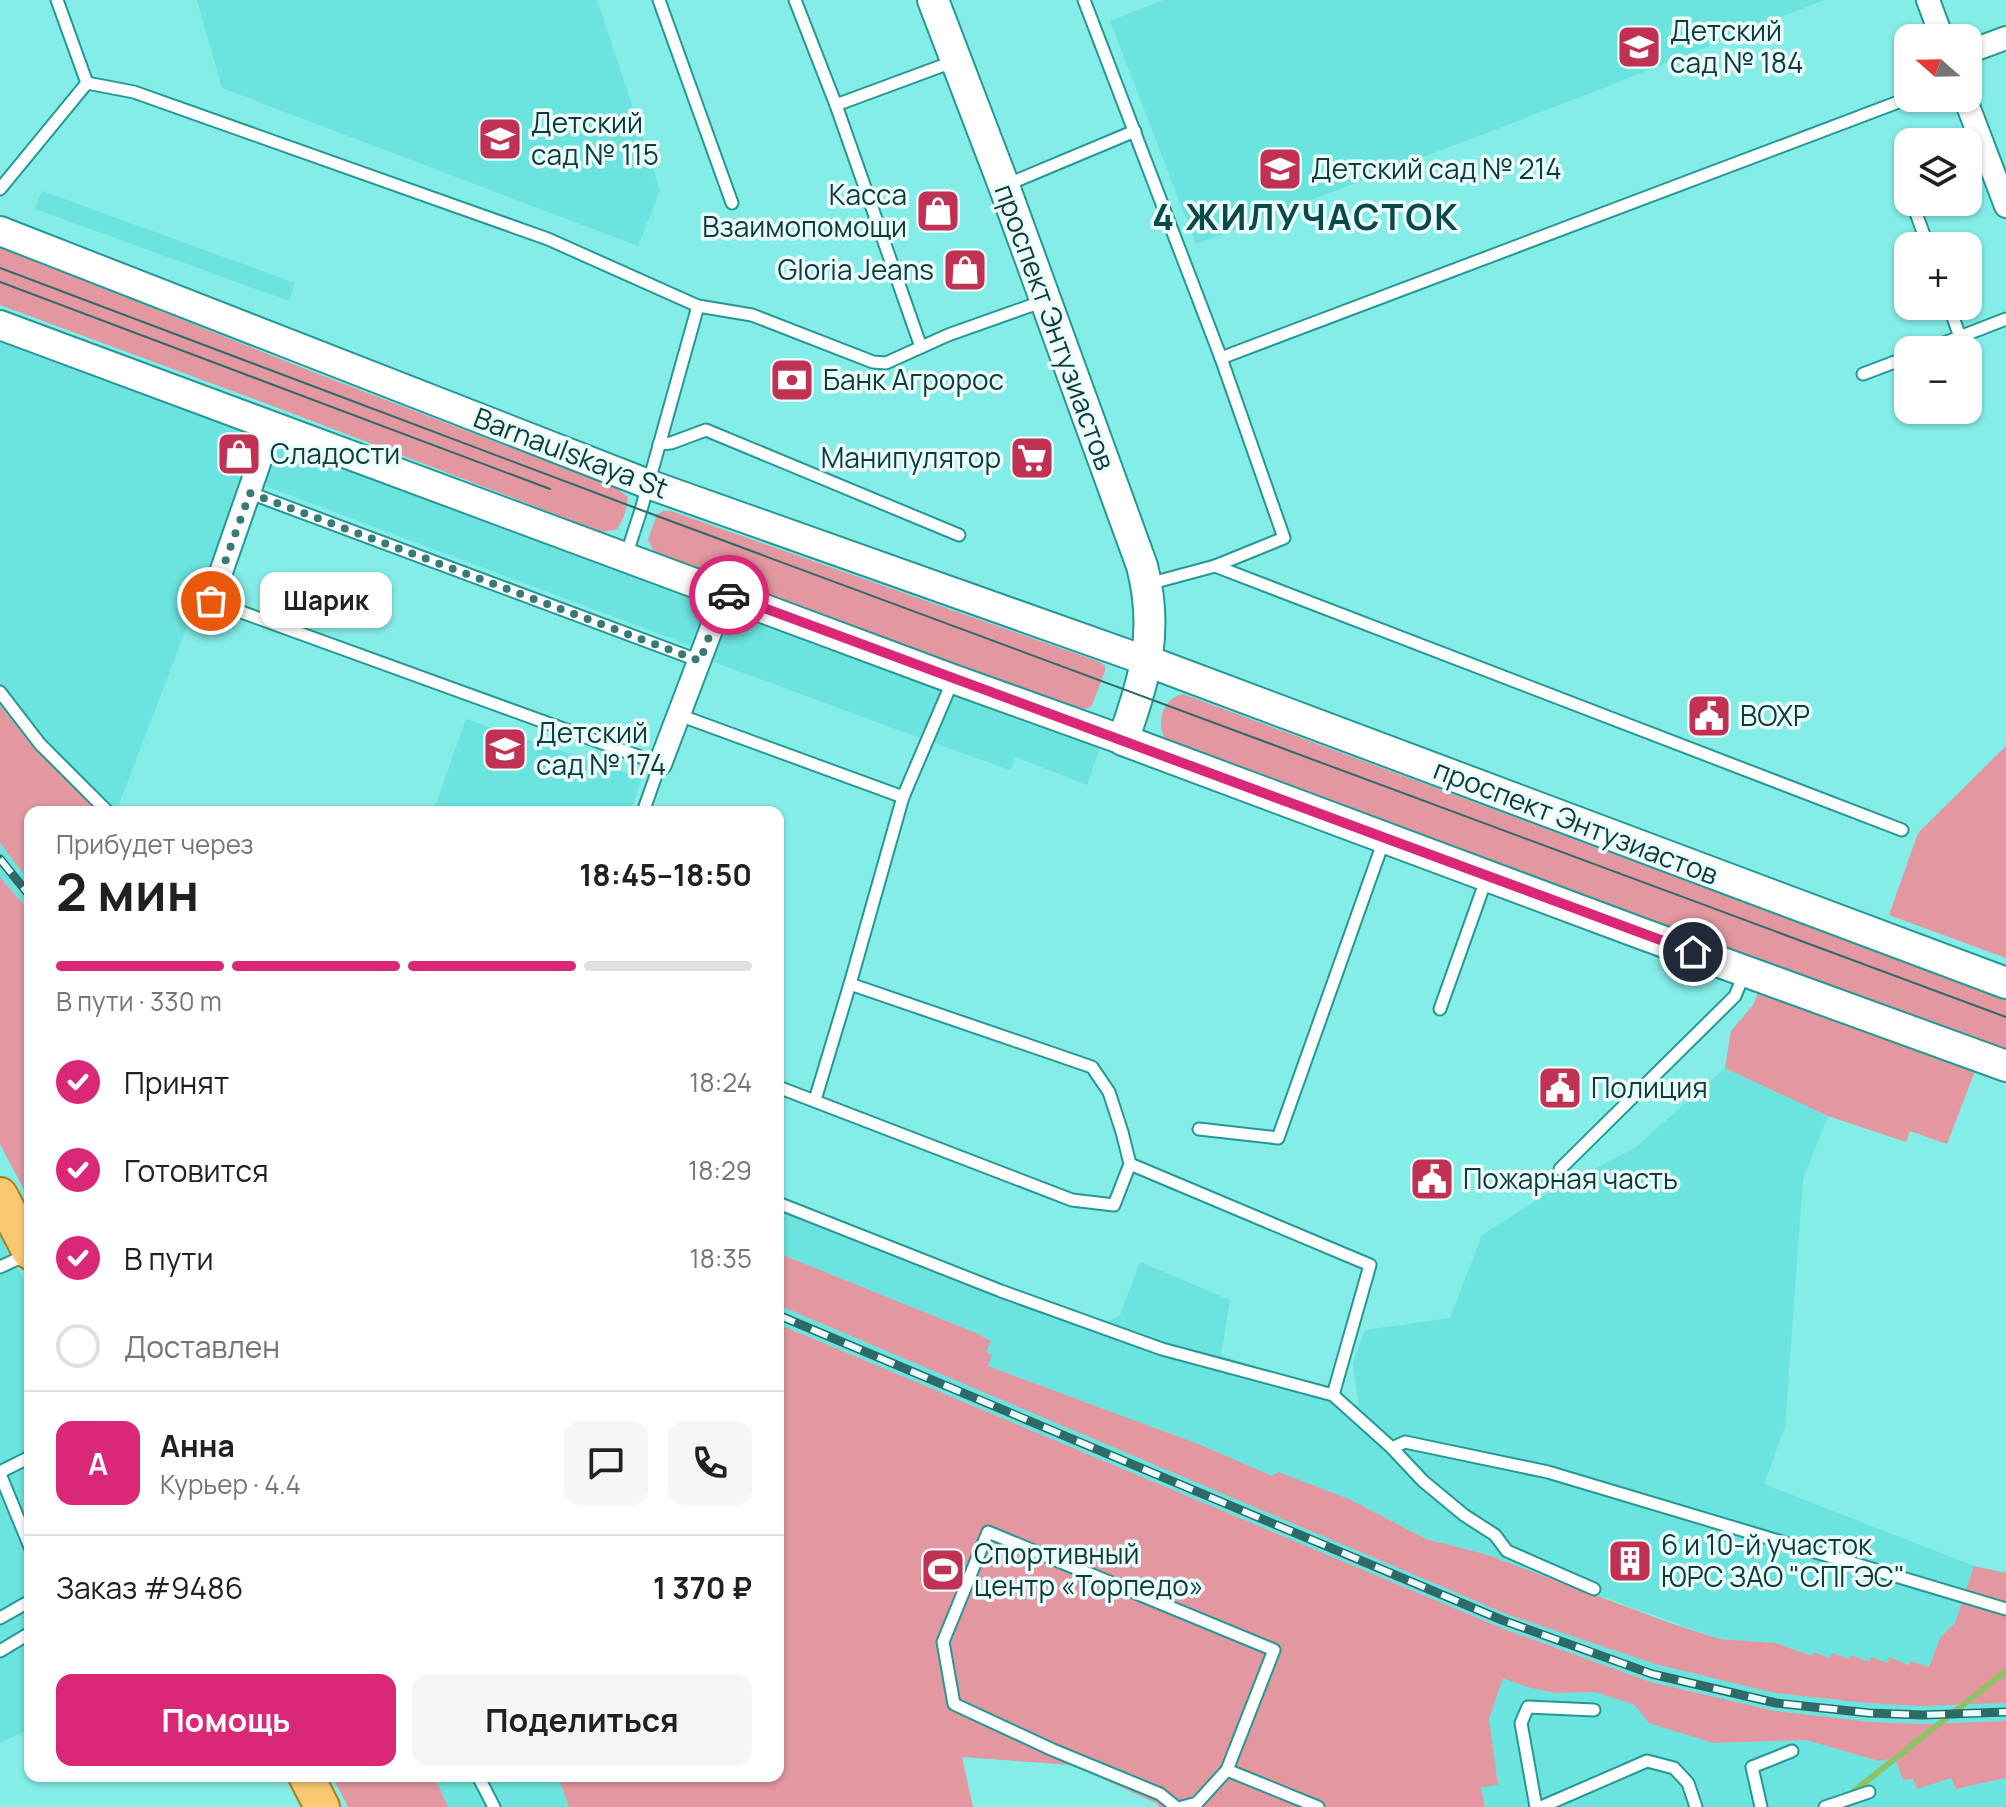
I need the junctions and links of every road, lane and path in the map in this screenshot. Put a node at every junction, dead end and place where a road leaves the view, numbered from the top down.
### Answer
1 (57, 0) edge
2 (659, 0) edge
3 (795, 0) edge
4 (933, 0) edge
5 (1084, 0) edge
6 (1928, 0) edge
7 (1937, 24) edge
8 (2006, 38) edge
9 (1982, 47) edge
10 (956, 61) junction
11 (87, 83) junction
12 (1894, 104) edge
13 (836, 105) junction
14 (1970, 112) edge
15 (1135, 131) junction
16 (1004, 186) junction
17 (0, 189) edge
18 (732, 203) dead end
19 (2006, 206) edge
20 (0, 231) edge
21 (1045, 300) junction
22 (698, 306) junction
23 (2006, 319) edge
24 (0, 325) edge
25 (1963, 336) edge
26 (921, 347) junction
27 (1221, 358) junction
28 (1894, 362) edge
29 (1863, 374) dead end
30 (272, 426) junction
31 (659, 444) junction
32 (648, 484) junction
33 (250, 493) junction
34 (959, 535) dead end
35 (626, 556) junction
36 (1215, 566) junction
37 (1147, 584) junction
38 (725, 593) junction
39 (211, 601) joint
40 (700, 661) junction
41 (1147, 661) junction
42 (953, 679) junction
43 (0, 692) edge
44 (679, 715) junction
45 (1123, 740) junction
46 (660, 764) junction
47 (903, 797) junction
48 (102, 806) edge
49 (645, 806) edge
50 (1902, 830) dead end
51 (1385, 838) junction
52 (1488, 876) junction
53 (1745, 971) junction
54 (2006, 983) edge
55 (850, 984) junction
56 (1440, 1009) dead end
57 (2006, 1066) edge
58 (784, 1089) edge
59 (815, 1100) junction
60 (1199, 1129) dead end
61 (1130, 1164) junction
62 (1560, 1169) dead end
63 (0, 1195) edge
64 (784, 1205) edge
65 (24, 1241) edge
66 (24, 1255) edge
67 (0, 1267) edge
68 (1333, 1395) junction
69 (1392, 1448) junction
70 (24, 1460) edge
71 (0, 1473) edge
72 (24, 1532) edge
73 (1594, 1589) dead end
74 (24, 1604) edge
75 (2006, 1609) edge
76 (0, 1618) edge
77 (24, 1637) edge
78 (0, 1651) edge
79 (1594, 1710) dead end
80 (1792, 1751) dead end
81 (1227, 1770) junction
82 (309, 1782) edge
83 (481, 1782) edge
84 (1869, 1792) dead end
85 (1695, 1806) edge
86 (322, 1807) edge
87 (494, 1807) edge
88 (1179, 1807) edge
89 (1318, 1807) edge
90 (1539, 1807) edge
91 (1761, 1807) edge
92 (1825, 1807) edge

1 - 11 lane
2 - 18 lane
3 - 13 lane
4 - 10 main road, проспект Энтузиастов
5 - 15 lane
6 - 7 street
8 - 9 street
10 - 13 lane
10 - 16 main road, проспект Энтузиастов
11 - 17 lane
11 - 22 lane
12 - 27 lane
13 - 26 lane
14 - 19 street
15 - 16 lane
15 - 27 lane
16 - 21 main road, проспект Энтузиастов
20 - 32 street, Barnaulskaya St
21 - 26 lane
21 - 37 main road, проспект Энтузиастов
22 - 26 lane
22 - 31 lane
23 - 25 lane
24 - 30 street
27 - 36 lane
28 - 29 lane
30 - 33 street
30 - 35 street
31 - 32 lane
31 - 34 lane
32 - 35 lane
32 - 41 street, Barnaulskaya St
33 - 39 street
33 - 40 lane
35 - 38 street
36 - 37 lane
36 - 50 lane
37 - 41 main road, проспект Энтузиастов
38 - 40 street
38 - 42 street
39 - 46 lane
40 - 44 street
41 - 45 main road, проспект Энтузиастов
41 - 54 main road, проспект Энтузиастов
42 - 45 street
42 - 47 lane
43 - 48 lane
44 - 46 street
44 - 47 lane
45 - 51 main road
46 - 49 lane
47 - 55 lane
51 - 52 main road
51 - 60 lane
52 - 53 main road
52 - 56 lane
53 - 57 main road
53 - 62 lane
55 - 59 lane
55 - 61 lane
58 - 59 lane
59 - 61 lane
61 - 68 lane
63 - 65 main road
64 - 68 lane
66 - 67 lane
68 - 69 lane
69 - 73 lane
69 - 75 lane
70 - 71 lane
71 - 72 lane
74 - 76 lane
77 - 78 lane
79 - 90 lane
80 - 91 lane
81 - 88 lane
81 - 88 lane
81 - 89 lane
82 - 86 main road
83 - 87 lane
84 - 92 lane
85 - 90 lane

